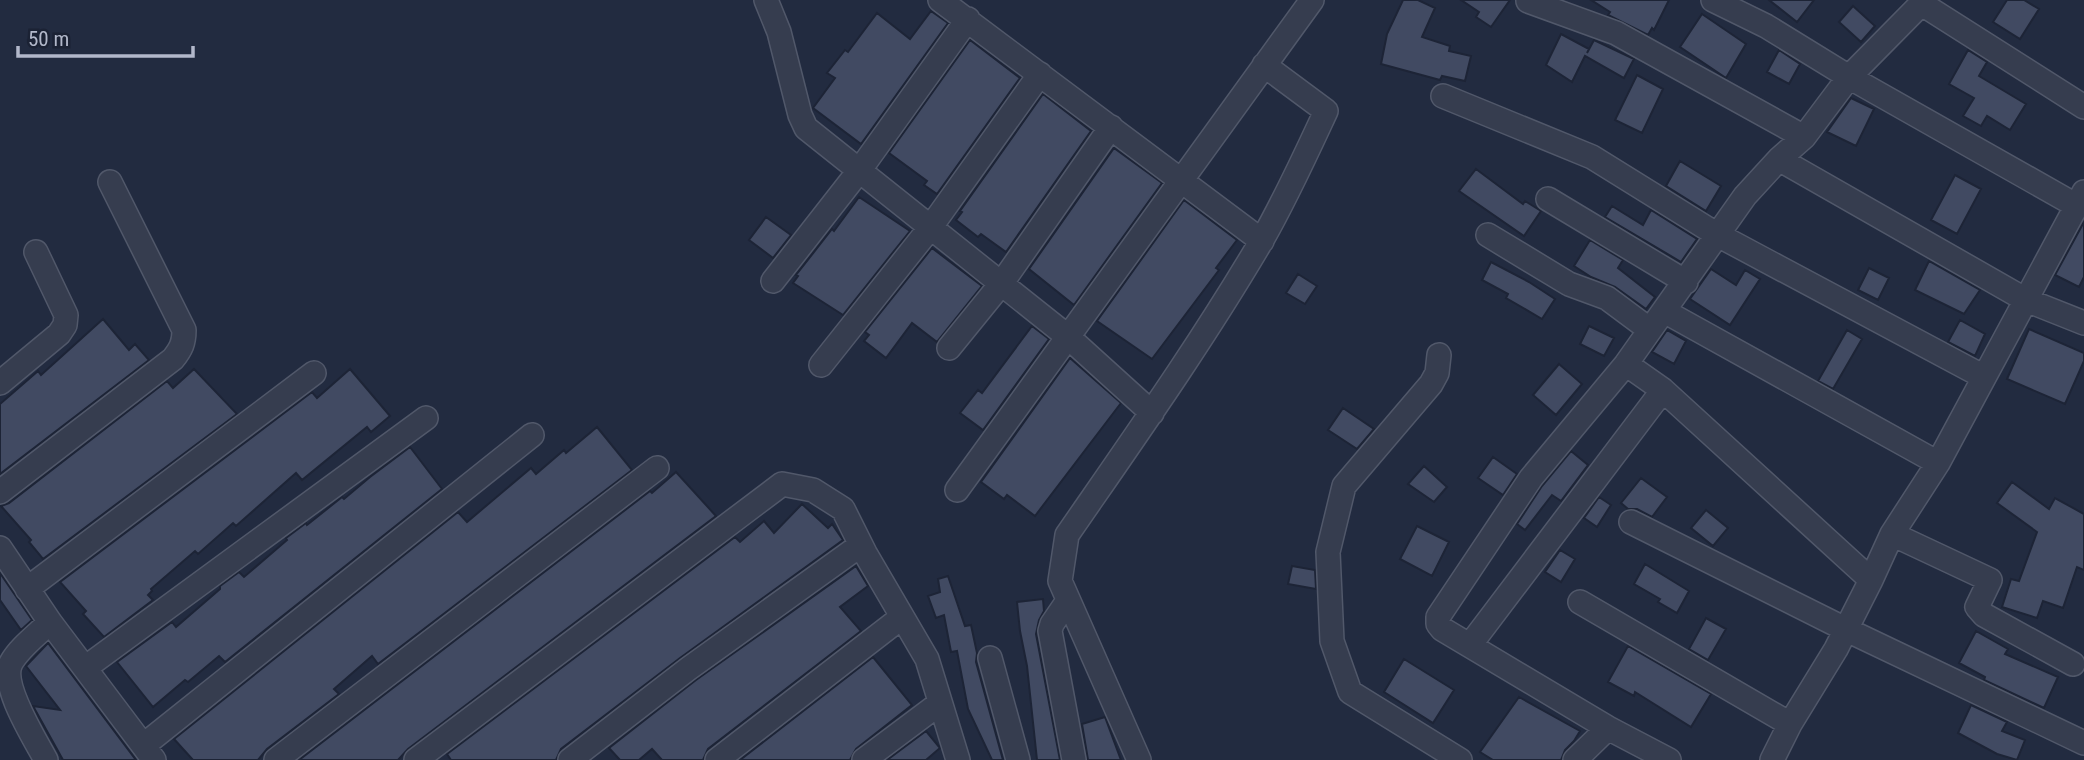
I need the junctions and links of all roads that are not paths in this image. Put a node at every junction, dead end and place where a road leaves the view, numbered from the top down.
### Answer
1 (766, 0) edge
2 (940, 0) edge
3 (1312, 0) edge
4 (1713, 0) edge
5 (1528, 1) edge
6 (1915, 4) edge
7 (968, 19) junction
8 (1264, 65) junction
9 (1040, 74) junction
10 (1849, 77) junction
11 (1443, 96) dead end
12 (2084, 107) edge
13 (1111, 127) junction
14 (1804, 137) junction
15 (1779, 159) junction
16 (859, 171) junction
17 (1182, 180) junction
18 (110, 182) dead end
19 (2081, 199) edge
20 (1548, 200) dead end
21 (930, 228) junction
22 (1716, 234) junction
23 (1488, 235) dead end
24 (1262, 241) junction
25 (36, 251) dead end
26 (773, 281) dead end
27 (1686, 282) junction
28 (1001, 284) junction
29 (2026, 300) junction
30 (1664, 311) junction
31 (2084, 323) edge
32 (1650, 330) junction
33 (1067, 336) junction
34 (949, 348) dead end
35 (1439, 355) dead end
36 (1626, 364) junction
37 (821, 365) dead end
38 (314, 373) dead end
39 (1984, 377) junction
40 (0, 383) edge
41 (1663, 390) junction
42 (1152, 413) junction
43 (426, 418) dead end
44 (532, 435) dead end
45 (1938, 463) junction
46 (657, 468) dead end
47 (957, 489) dead end
48 (0, 492) edge
49 (1631, 522) dead end
50 (1892, 534) junction
51 (0, 548) edge
52 (865, 553) junction
53 (1871, 580) junction
54 (27, 589) junction
55 (1068, 602) junction
56 (1580, 602) dead end
57 (902, 617) junction
58 (50, 622) junction
59 (1845, 629) junction
60 (1470, 645) junction
61 (990, 658) dead end
62 (2073, 664) dead end
63 (85, 668) junction
64 (940, 703) junction
65 (1790, 724) junction
66 (1608, 728) junction
67 (2084, 743) edge
68 (149, 752) edge
69 (1775, 759) edge
70 (46, 760) edge
71 (276, 760) edge
72 (416, 760) edge
73 (570, 760) edge
74 (717, 760) edge
75 (864, 760) edge
76 (958, 760) edge
77 (1018, 760) edge
78 (1074, 760) edge
79 (1139, 760) edge
80 (1460, 760) edge
81 (1575, 760) edge
82 (1669, 760) edge

1 - 16 street
2 - 7 street
3 - 8 street
4 - 10 street
5 - 14 street
6 - 10 street
6 - 12 street
7 - 9 street
7 - 16 street
8 - 17 street
8 - 24 street
9 - 13 street
9 - 21 street
10 - 14 street
10 - 19 street
11 - 22 street
13 - 17 street
13 - 28 street
14 - 15 street
15 - 22 street
15 - 29 street
16 - 21 street
16 - 26 street
17 - 24 street
17 - 33 street
18 - 48 street
19 - 29 street
20 - 27 street
21 - 28 street
21 - 37 street
22 - 27 street
22 - 39 street
23 - 32 street
24 - 42 street
25 - 40 street
27 - 30 street
28 - 33 street
28 - 34 street
29 - 31 street
29 - 39 street
30 - 32 street
30 - 45 street
32 - 36 street
33 - 42 street
33 - 47 street
35 - 80 street
36 - 41 street
36 - 60 street
38 - 54 street
39 - 45 street
41 - 53 street
41 - 60 street
42 - 55 street
43 - 63 street
44 - 68 street
45 - 50 street
46 - 71 street
49 - 59 street
50 - 53 street
50 - 62 street
51 - 54 street
52 - 57 street
52 - 72 street
52 - 73 street
53 - 59 street
54 - 58 street
55 - 78 street
55 - 79 street
56 - 65 street
57 - 64 street
57 - 74 street
58 - 63 street
58 - 70 street
59 - 65 street
59 - 67 street
60 - 66 street
61 - 77 street
63 - 68 street
64 - 75 street
64 - 76 street
65 - 69 street
66 - 81 street
66 - 82 street

